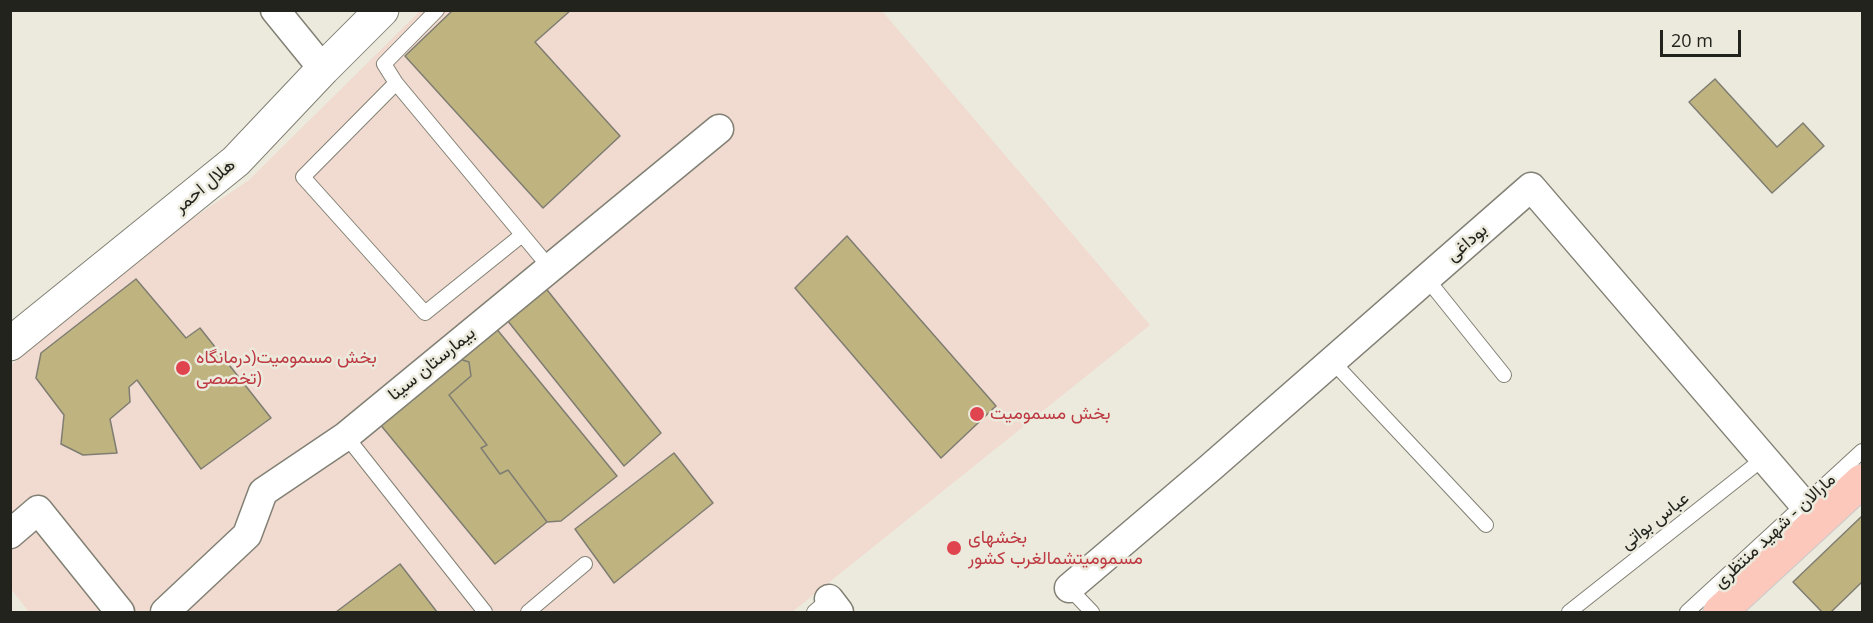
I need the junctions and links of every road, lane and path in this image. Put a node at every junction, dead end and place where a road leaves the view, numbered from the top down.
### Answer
1 (275, 10) edge
2 (382, 10) edge
3 (437, 10) edge
4 (323, 69) junction
5 (396, 83) junction
6 (719, 129) dead end
7 (522, 235) junction
8 (550, 268) junction
9 (1427, 279) junction
10 (12, 338) edge
11 (1332, 361) junction
12 (1504, 375) dead end
13 (346, 435) junction
14 (1863, 451) edge
15 (1764, 458) junction
16 (1863, 481) edge
17 (1811, 513) junction
18 (1486, 525) dead end
19 (10, 534) edge
20 (585, 564) dead end
21 (1069, 588) joint
22 (120, 612) edge
23 (165, 612) edge
24 (485, 612) edge
25 (528, 612) edge
26 (1092, 612) edge
27 (1569, 612) edge
28 (1687, 612) edge
29 (1720, 612) edge

1 - 4 street
2 - 4 street, هلال احمر
3 - 5 lane
4 - 10 street, هلال احمر
5 - 7 lane
5 - 7 lane
6 - 8 street, بیمارستان سینا
7 - 8 lane
8 - 13 street, بیمارستان سینا
9 - 11 street, بوداغی
9 - 12 lane
9 - 15 street, بوداغی
11 - 18 lane
11 - 21 street, بوداغی
13 - 23 street, بیمارستان سینا
13 - 24 lane
14 - 17 lane, مارالان - شهید منتظری
15 - 17 street, بوداغی
15 - 27 lane, عباس بواتی
16 - 17 main road, مارالان - شهید منتظری
17 - 28 lane, مارالان - شهید منتظری
17 - 29 main road, مارالان - شهید منتظری
19 - 22 street
20 - 25 lane
21 - 26 lane

